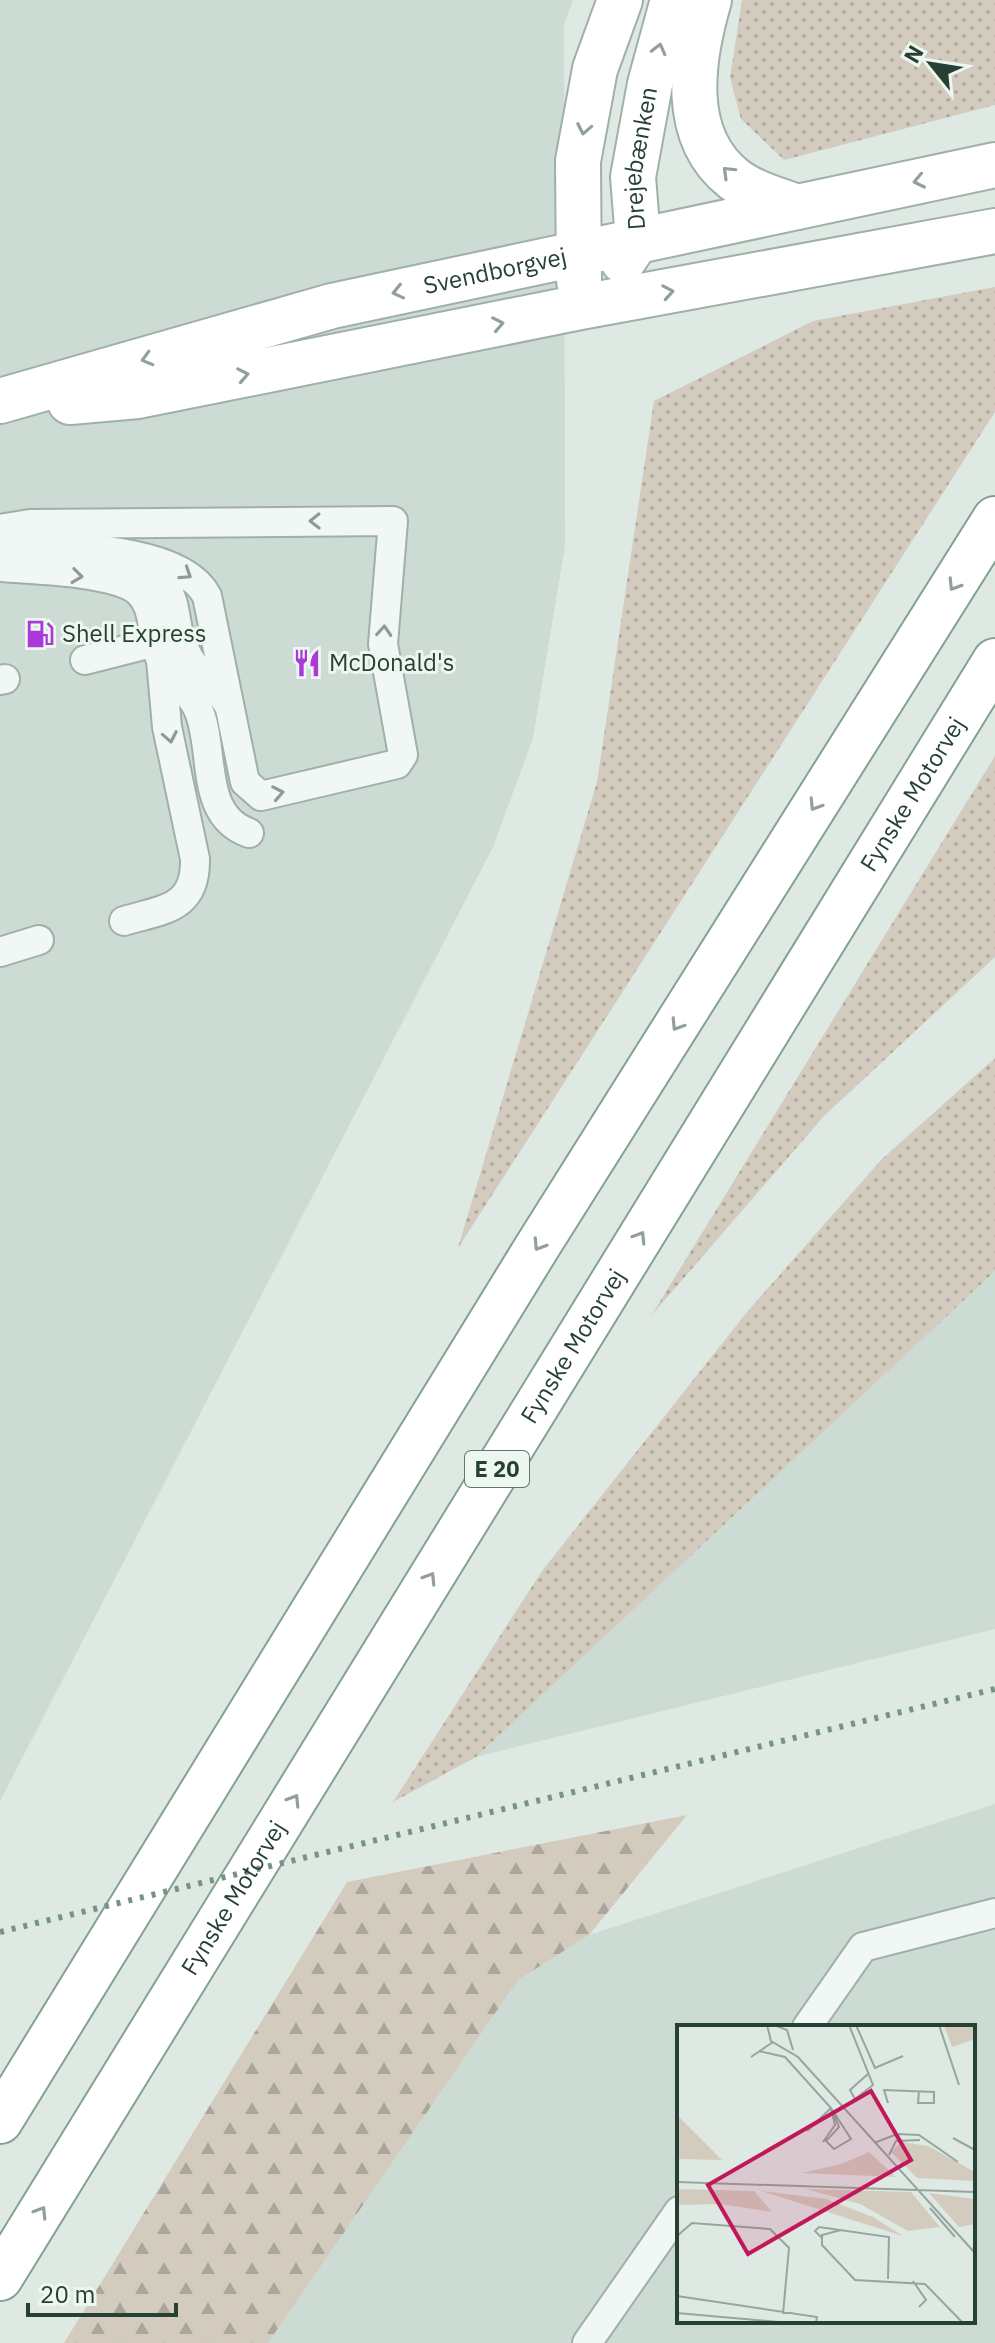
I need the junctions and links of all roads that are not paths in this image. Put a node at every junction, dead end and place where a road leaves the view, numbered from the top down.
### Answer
1 (620, 0) edge
2 (673, 0) edge
3 (709, 0) edge
4 (995, 165) edge
5 (797, 207) junction
6 (995, 231) edge
7 (638, 239) junction
8 (578, 252) junction
9 (586, 306) junction
10 (0, 401) edge
11 (0, 409) edge
12 (995, 519) edge
13 (0, 529) edge
14 (0, 544) edge
15 (0, 567) edge
16 (158, 651) junction
17 (85, 660) dead end
18 (995, 661) edge
19 (249, 833) dead end
20 (124, 921) dead end
21 (39, 940) dead end
22 (0, 952) edge
23 (995, 1913) edge
24 (808, 2025) edge
25 (0, 2121) edge
26 (677, 2214) edge
27 (0, 2278) edge
28 (587, 2343) edge

1 -> 8 main road
7 -> 2 main road, Drejebænken
5 -> 3 main road
4 -> 5 main road, Svendborgvej
5 - 7 main road, Svendborgvej
9 -> 6 main road
7 - 8 main road, Svendborgvej
7 - 9 main road, Drejebænken
8 - 9 main road
8 -> 10 main road, Svendborgvej
11 -> 9 main road
12 -> 25 main road
14 -> 13 lane
15 -> 16 lane
16 - 17 lane
16 - 19 lane
16 -> 20 lane
27 -> 18 main road, Fynske Motorvej / E 20
21 - 22 lane
23 - 24 lane
26 - 28 lane

